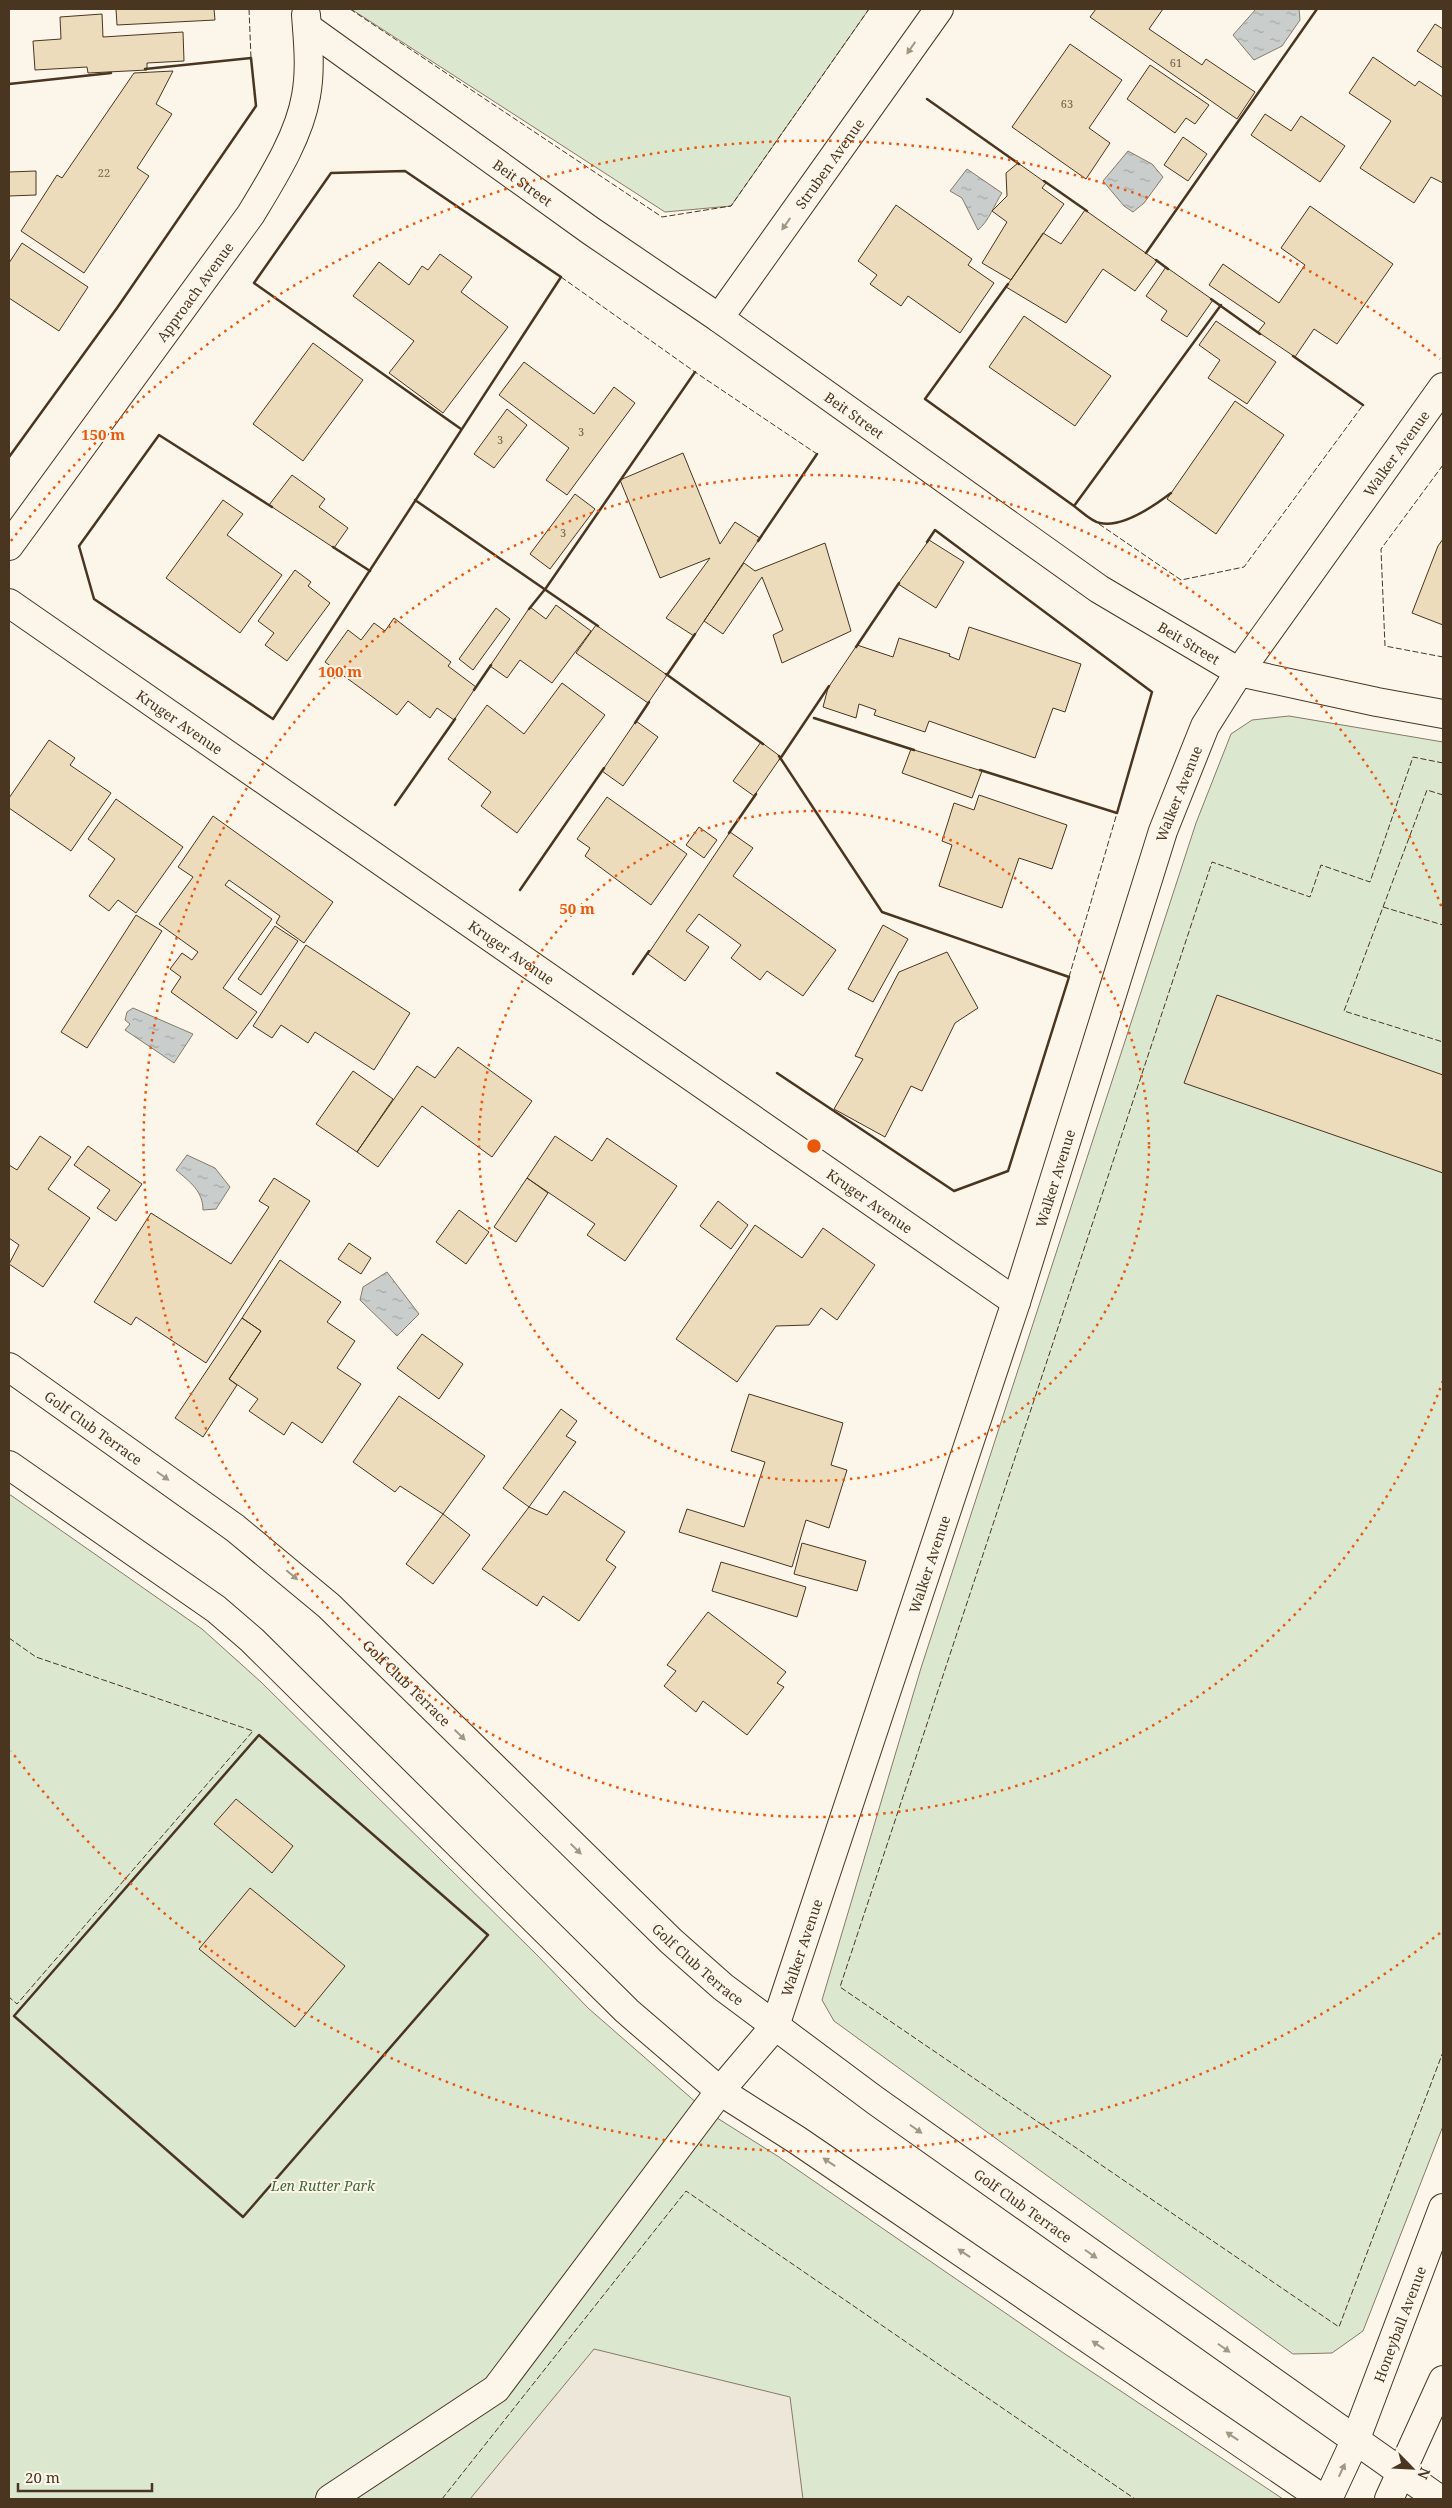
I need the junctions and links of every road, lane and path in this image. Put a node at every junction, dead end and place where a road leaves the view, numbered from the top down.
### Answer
1 (939, 9) edge
2 (306, 18) edge
3 (719, 318) junction
4 (1443, 387) edge
5 (9, 546) edge
6 (9, 603) edge
7 (1239, 672) junction
8 (1443, 714) edge
9 (1016, 1302) junction
10 (9, 1367) edge
11 (9, 1465) edge
12 (775, 2026) junction
13 (720, 2091) junction
14 (1443, 2208) edge
15 (1443, 2380) edge
16 (1355, 2441) junction
17 (1400, 2473) junction
18 (330, 2499) edge
19 (1324, 2499) edge
20 (1328, 2499) edge
21 (1389, 2499) edge
22 (1440, 2499) edge

1 -> 3 street, Struben Avenue
2 - 3 street, Beit Street
2 - 5 street, Approach Avenue
3 - 7 street, Beit Street
4 - 7 street, Walker Avenue
6 - 9 street, Kruger Avenue
7 - 8 street, Beit Street
7 - 9 street, Walker Avenue
9 - 12 street, Walker Avenue
10 -> 12 street, Golf Club Terrace
11 - 13 street
12 - 13 street
12 -> 16 street, Golf Club Terrace
13 - 18 street
19 -> 13 street
14 - 16 street, Honeyball Avenue
15 - 17 street
16 - 17 street, Golf Club Terrace
20 -> 16 street, Honeyball Avenue
17 - 21 street
17 - 22 street, Golf Club Terrace

